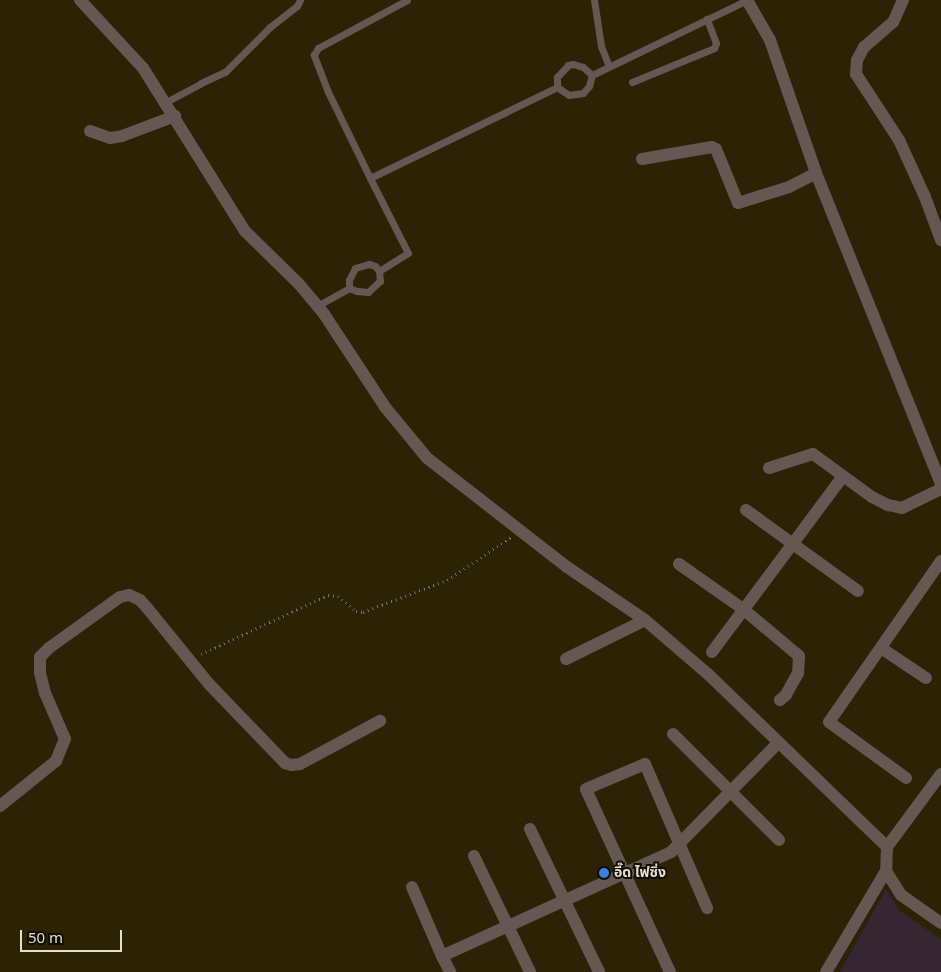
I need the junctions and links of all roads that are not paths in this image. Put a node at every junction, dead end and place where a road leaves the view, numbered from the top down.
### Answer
1 (80, 0) edge
2 (300, 0) edge
3 (407, 0) edge
4 (594, 0) edge
5 (747, 0) edge
6 (903, 0) edge
7 (707, 19) junction
8 (609, 67) junction
9 (592, 75) junction
10 (632, 82) dead end
11 (557, 87) junction
12 (166, 102) junction
13 (175, 116) junction
14 (90, 132) dead end
15 (642, 159) dead end
16 (816, 173) junction
17 (370, 178) junction
18 (941, 240) edge
19 (379, 270) junction
20 (349, 288) junction
21 (317, 306) junction
22 (769, 468) dead end
23 (843, 476) junction
24 (941, 484) edge
25 (941, 489) edge
26 (746, 510) dead end
27 (792, 544) junction
28 (941, 561) edge
29 (679, 564) dead end
30 (858, 591) dead end
31 (743, 609) junction
32 (645, 620) junction
33 (881, 648) junction
34 (712, 652) dead end
35 (566, 659) dead end
36 (926, 678) dead end
37 (780, 700) dead end
38 (380, 721) dead end
39 (674, 734) dead end
40 (778, 743) junction
41 (941, 774) edge
42 (906, 778) dead end
43 (730, 792) junction
44 (0, 806) edge
45 (530, 829) dead end
46 (779, 840) dead end
47 (680, 843) junction
48 (887, 848) junction
49 (474, 856) dead end
50 (886, 871) junction
51 (624, 873) junction
52 (412, 887) dead end
53 (563, 901) junction
54 (707, 908) dead end
55 (941, 923) edge
56 (508, 926) junction
57 (442, 956) junction
58 (450, 972) edge
59 (530, 972) edge
60 (599, 972) edge
61 (670, 972) edge
62 (826, 972) edge

1 - 12 street
2 - 12 lane
3 - 17 lane
4 - 8 lane
5 - 7 lane
5 - 16 street
6 - 18 street
7 - 8 lane
7 - 10 lane
8 - 9 lane
9 - 11 lane
9 - 11 lane
11 - 17 lane
12 - 13 street
13 - 14 street
13 - 21 street
15 - 16 street
16 - 24 street
17 - 19 lane
19 - 20 lane
19 - 20 lane
20 - 21 lane
21 - 32 street
22 - 23 street
23 - 25 street
23 - 27 street
26 - 27 street
27 - 30 street
27 - 31 street
28 - 33 street
29 - 31 street
31 - 34 street
31 - 37 street
32 - 35 street
32 - 40 street
33 - 36 street
33 - 42 street
38 - 44 street
39 - 43 street
40 - 43 street
40 - 48 street
41 - 48 street
43 - 46 street
43 - 47 street
45 - 53 street
47 - 51 street
47 - 51 street
47 - 54 street
48 - 50 street
49 - 56 street
50 - 55 street
50 - 62 street
51 - 53 street
51 - 61 street
52 - 57 street
53 - 56 street
53 - 60 street
56 - 57 street
56 - 59 street
57 - 58 street

